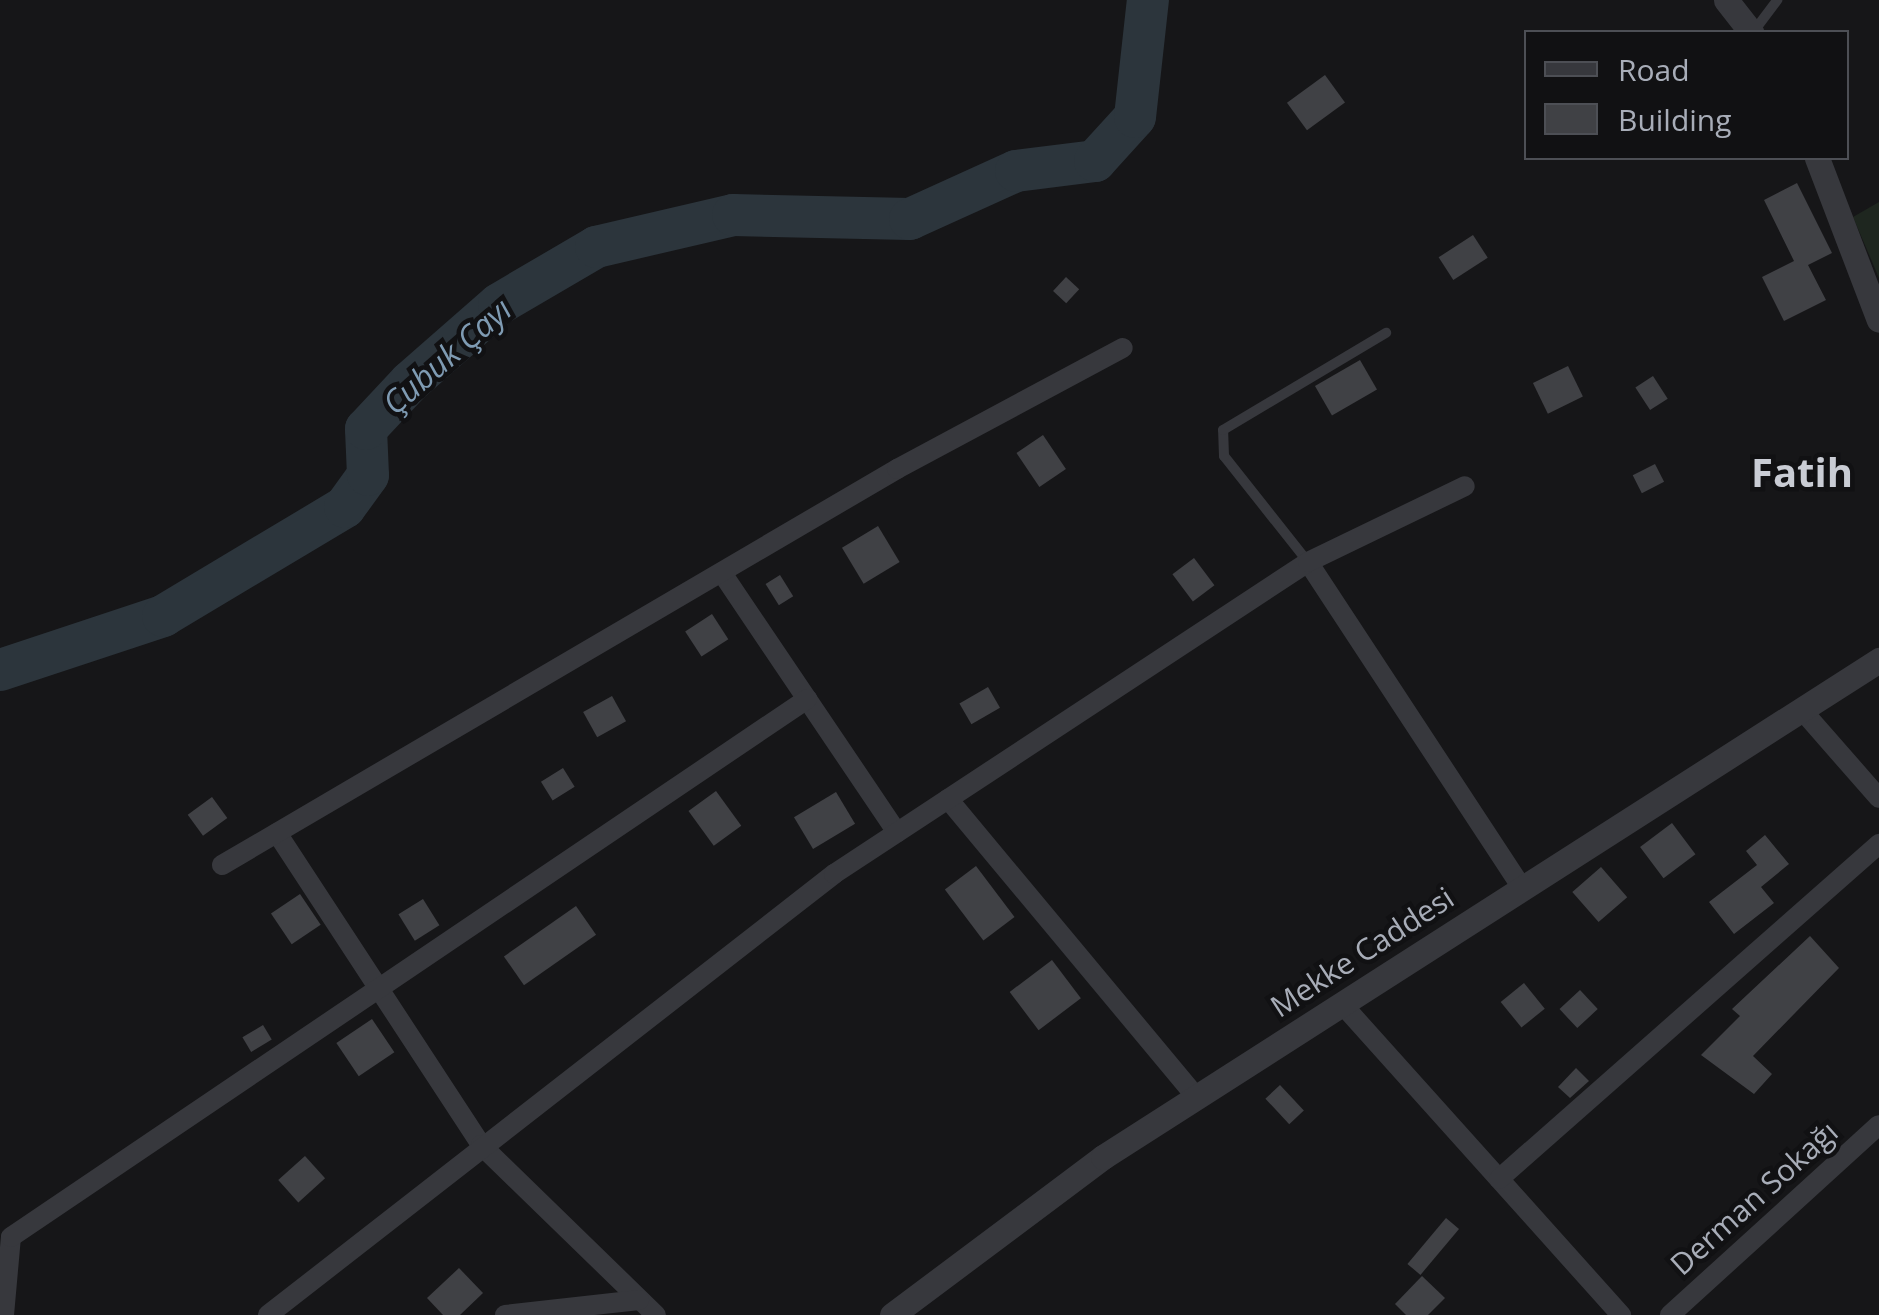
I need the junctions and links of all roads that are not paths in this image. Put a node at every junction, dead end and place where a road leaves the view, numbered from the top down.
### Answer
1 (1726, 0) edge
2 (1777, 0) edge
3 (1750, 30) edge
4 (1754, 30) edge
5 (1818, 160) edge
6 (1879, 320) edge
7 (1386, 333) dead end
8 (1122, 348) dead end
9 (1465, 486) dead end
10 (1308, 562) junction
11 (722, 572) junction
12 (1879, 660) edge
13 (806, 699) junction
14 (1801, 709) junction
15 (1879, 798) edge
16 (948, 799) junction
17 (897, 832) junction
18 (278, 833) junction
19 (1879, 844) edge
20 (222, 865) dead end
21 (1522, 888) junction
22 (374, 988) junction
23 (1342, 1004) junction
24 (1196, 1097) junction
25 (1879, 1125) edge
26 (481, 1145) junction
27 (1499, 1179) junction
28 (639, 1300) junction
29 (4, 1315) edge
30 (268, 1315) edge
31 (505, 1315) edge
32 (656, 1315) edge
33 (892, 1315) edge
34 (1621, 1315) edge
35 (1670, 1315) edge

1 - 3 street
2 - 4 lane
5 - 6 street
7 - 10 lane
8 - 11 street
9 - 10 street
10 - 16 street
10 - 21 street
11 - 13 street
11 - 18 street
12 - 14 street, Mekke Caddesi
13 - 17 street
13 - 22 street
14 - 15 street
14 - 21 street, Mekke Caddesi
16 - 17 street
16 - 24 street
17 - 26 street
18 - 20 street
18 - 22 street
19 - 27 street
21 - 23 street, Mekke Caddesi
22 - 26 street
22 - 29 street
23 - 24 street, Mekke Caddesi
23 - 27 street
24 - 33 street, Mekke Caddesi
25 - 35 street, Derman Sokağı
26 - 28 street
26 - 30 street
27 - 34 street
28 - 31 street
28 - 32 street

